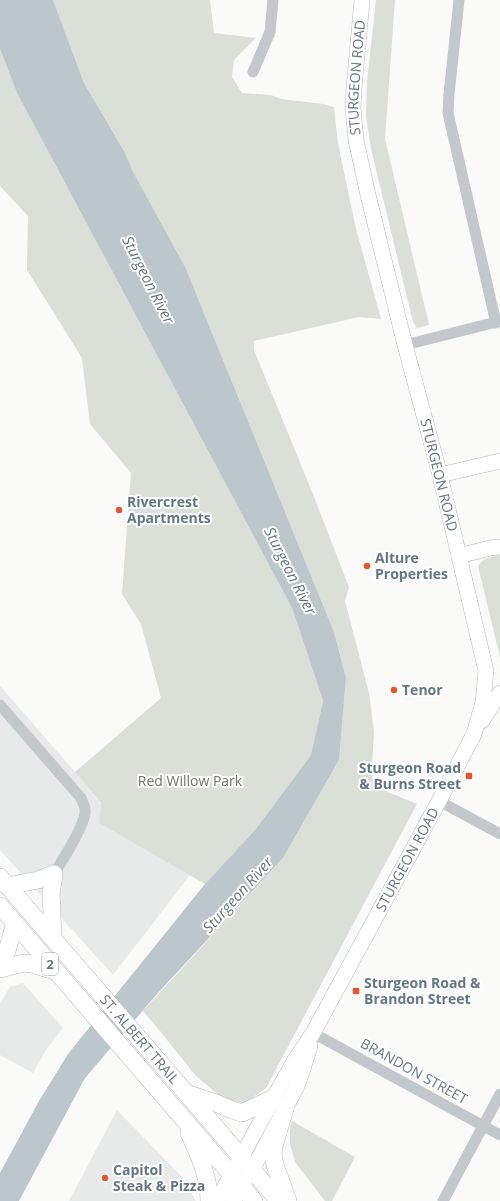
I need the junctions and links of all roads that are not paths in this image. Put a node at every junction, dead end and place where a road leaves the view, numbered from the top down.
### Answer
1 (273, 0) edge
2 (362, 0) edge
3 (459, 0) edge
4 (253, 72) dead end
5 (498, 322) edge
6 (405, 345) junction
7 (500, 461) edge
8 (440, 475) junction
9 (500, 547) edge
10 (459, 556) junction
11 (500, 693) edge
12 (0, 705) edge
13 (474, 734) junction
14 (439, 801) junction
15 (500, 834) edge
16 (54, 874) junction
17 (4, 881) edge
18 (0, 906) edge
19 (15, 924) junction
20 (52, 938) junction
21 (0, 966) edge
22 (0, 969) edge
23 (57, 972) junction
24 (313, 1033) junction
25 (186, 1093) junction
26 (500, 1094) edge
27 (279, 1103) junction
28 (181, 1117) junction
29 (482, 1126) junction
30 (500, 1135) edge
31 (240, 1157) junction
32 (252, 1170) junction
33 (231, 1174) junction
34 (242, 1186) junction
35 (209, 1201) edge
36 (217, 1201) edge
37 (233, 1201) edge
38 (254, 1201) edge
39 (279, 1201) edge
40 (288, 1201) edge
41 (443, 1201) edge

1 - 4 street
2 - 6 main road, STURGEON ROAD
3 - 5 street
5 - 6 street
6 - 8 main road, STURGEON ROAD
7 - 8 main road
8 - 10 main road, STURGEON ROAD
9 - 10 main road
10 - 13 main road, STURGEON ROAD
11 - 13 main road
12 - 16 street
13 - 14 main road, STURGEON ROAD
14 - 15 street
14 - 24 main road, STURGEON ROAD
16 - 17 main road
16 - 20 main road
17 - 20 main road, ST. ALBERT TRAIL / 2
18 - 19 main road, ST. ALBERT TRAIL / 2
19 - 21 main road
19 - 23 main road, ST. ALBERT TRAIL / 2
20 - 25 main road, ST. ALBERT TRAIL / 2
22 - 23 main road
23 - 28 main road, ST. ALBERT TRAIL / 2
24 - 27 main road, STURGEON ROAD
24 - 29 street, BRANDON STREET
25 - 27 main road
25 - 31 main road, ST. ALBERT TRAIL / 2
26 - 29 street
27 - 31 main road, STURGEON ROAD
27 - 32 main road, STURGEON ROAD
27 - 40 main road
28 - 33 main road, ST. ALBERT TRAIL / 2
28 - 35 main road
29 - 30 street, BRANDON STREET
29 - 41 street
31 - 32 main road, ST. ALBERT TRAIL / 2
31 - 33 main road, STURGEON ROAD
32 - 34 main road, STURGEON ROAD
32 - 39 main road, ST. ALBERT TRAIL / 2
33 - 34 main road, ST. ALBERT TRAIL / 2
33 - 36 main road, STURGEON ROAD
34 - 37 main road, STURGEON ROAD
34 - 38 main road, ST. ALBERT TRAIL / 2

